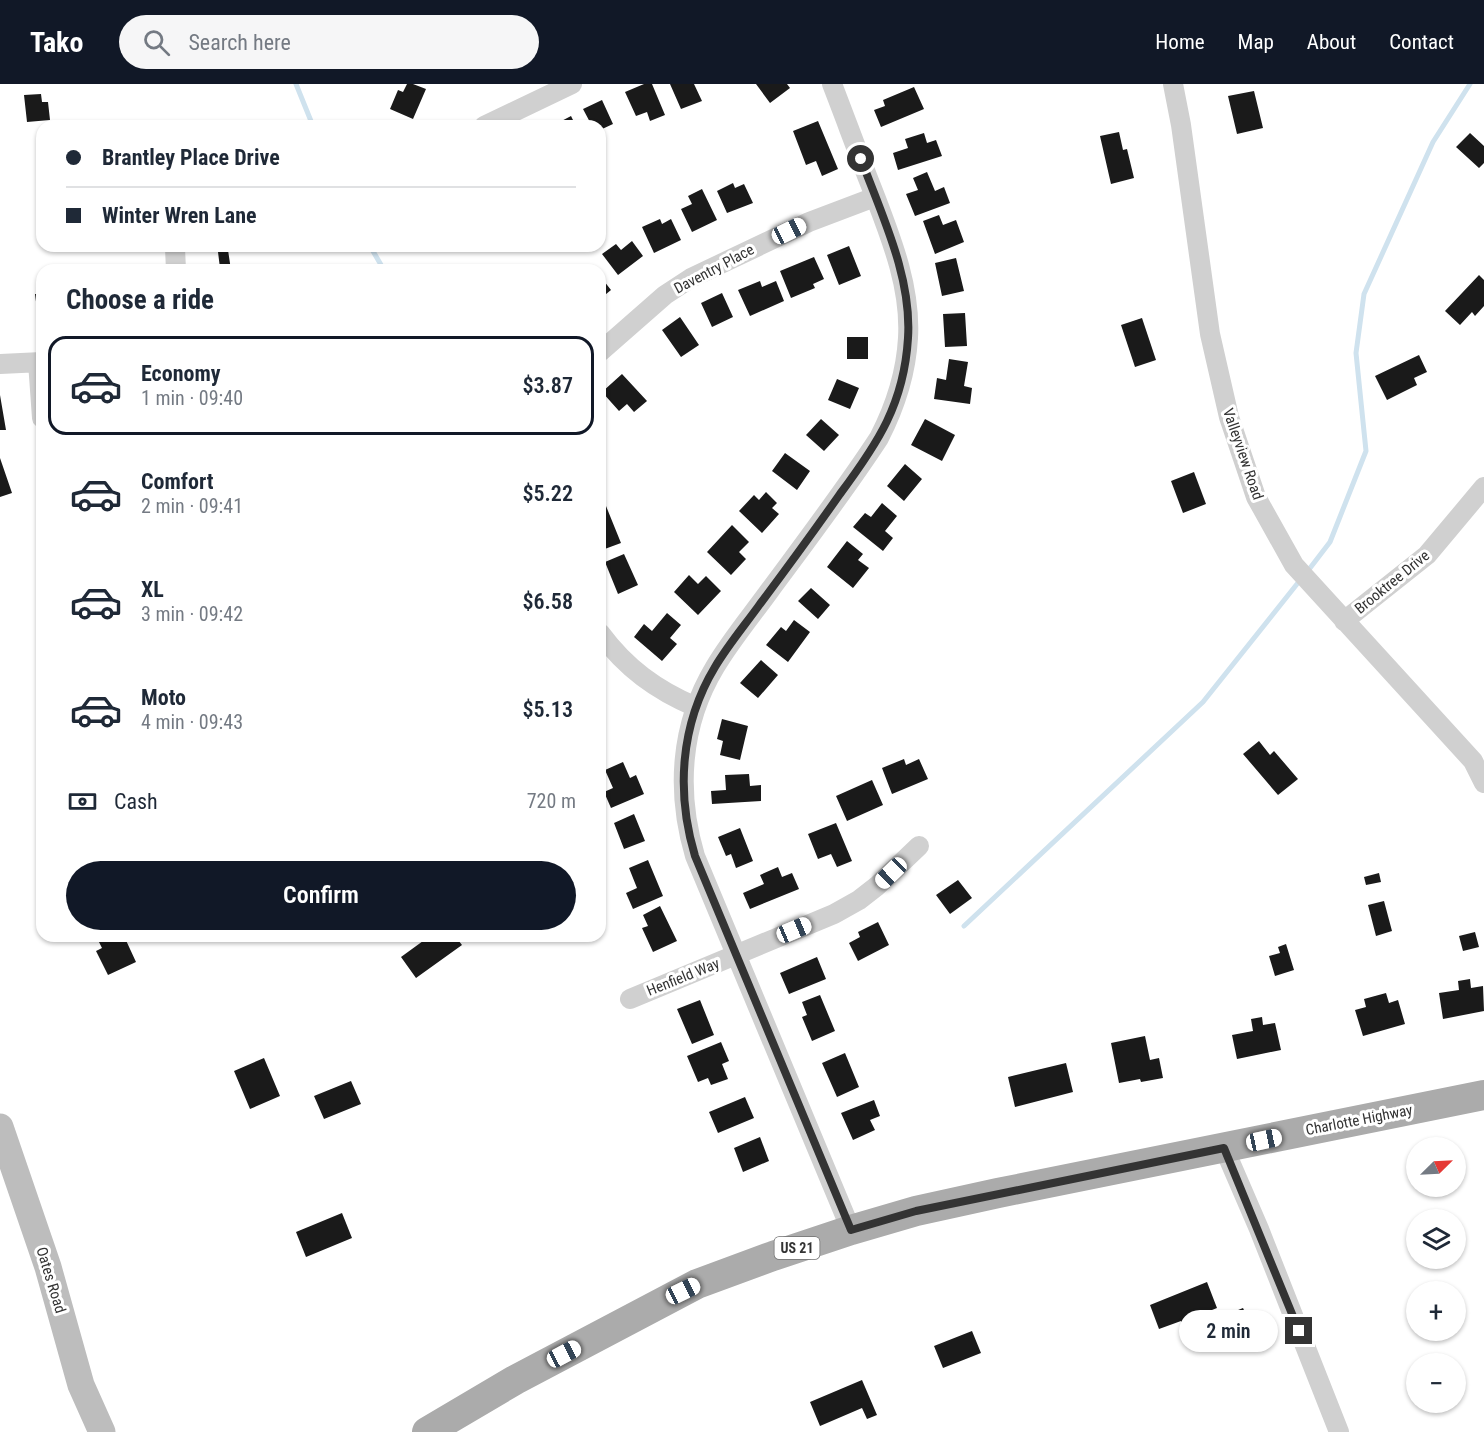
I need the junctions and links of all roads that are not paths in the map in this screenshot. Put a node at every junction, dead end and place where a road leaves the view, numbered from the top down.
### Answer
1 (572, 84) edge
2 (832, 84) edge
3 (1173, 84) edge
4 (497, 120) edge
5 (875, 197) junction
6 (606, 346) edge
7 (36, 362) edge
8 (0, 364) edge
9 (1484, 487) edge
10 (1344, 621) junction
11 (606, 641) edge
12 (696, 707) junction
13 (1484, 783) edge
14 (919, 846) dead end
15 (736, 955) junction
16 (630, 999) dead end
17 (1484, 1095) edge
18 (0, 1127) edge
19 (1224, 1148) junction
20 (851, 1230) junction
21 (102, 1432) edge
22 (427, 1432) edge
23 (1339, 1432) edge

1 - 4 street
2 - 5 street
3 - 10 street, Valleyview Road
5 - 6 street, Daventry Place
5 - 12 street
7 - 8 street
9 - 10 street, Brooktree Drive
10 - 13 street, Valleyview Road
11 - 12 street
12 - 15 street
14 - 15 street, Henfield Way
15 - 16 street, Henfield Way
15 - 20 street
17 - 19 main road, Charlotte Highway / US 21
18 - 21 street, Oates Road
19 - 20 main road, Charlotte Highway / US 21
19 - 23 street
20 - 22 main road, Charlotte Highway / US 21

